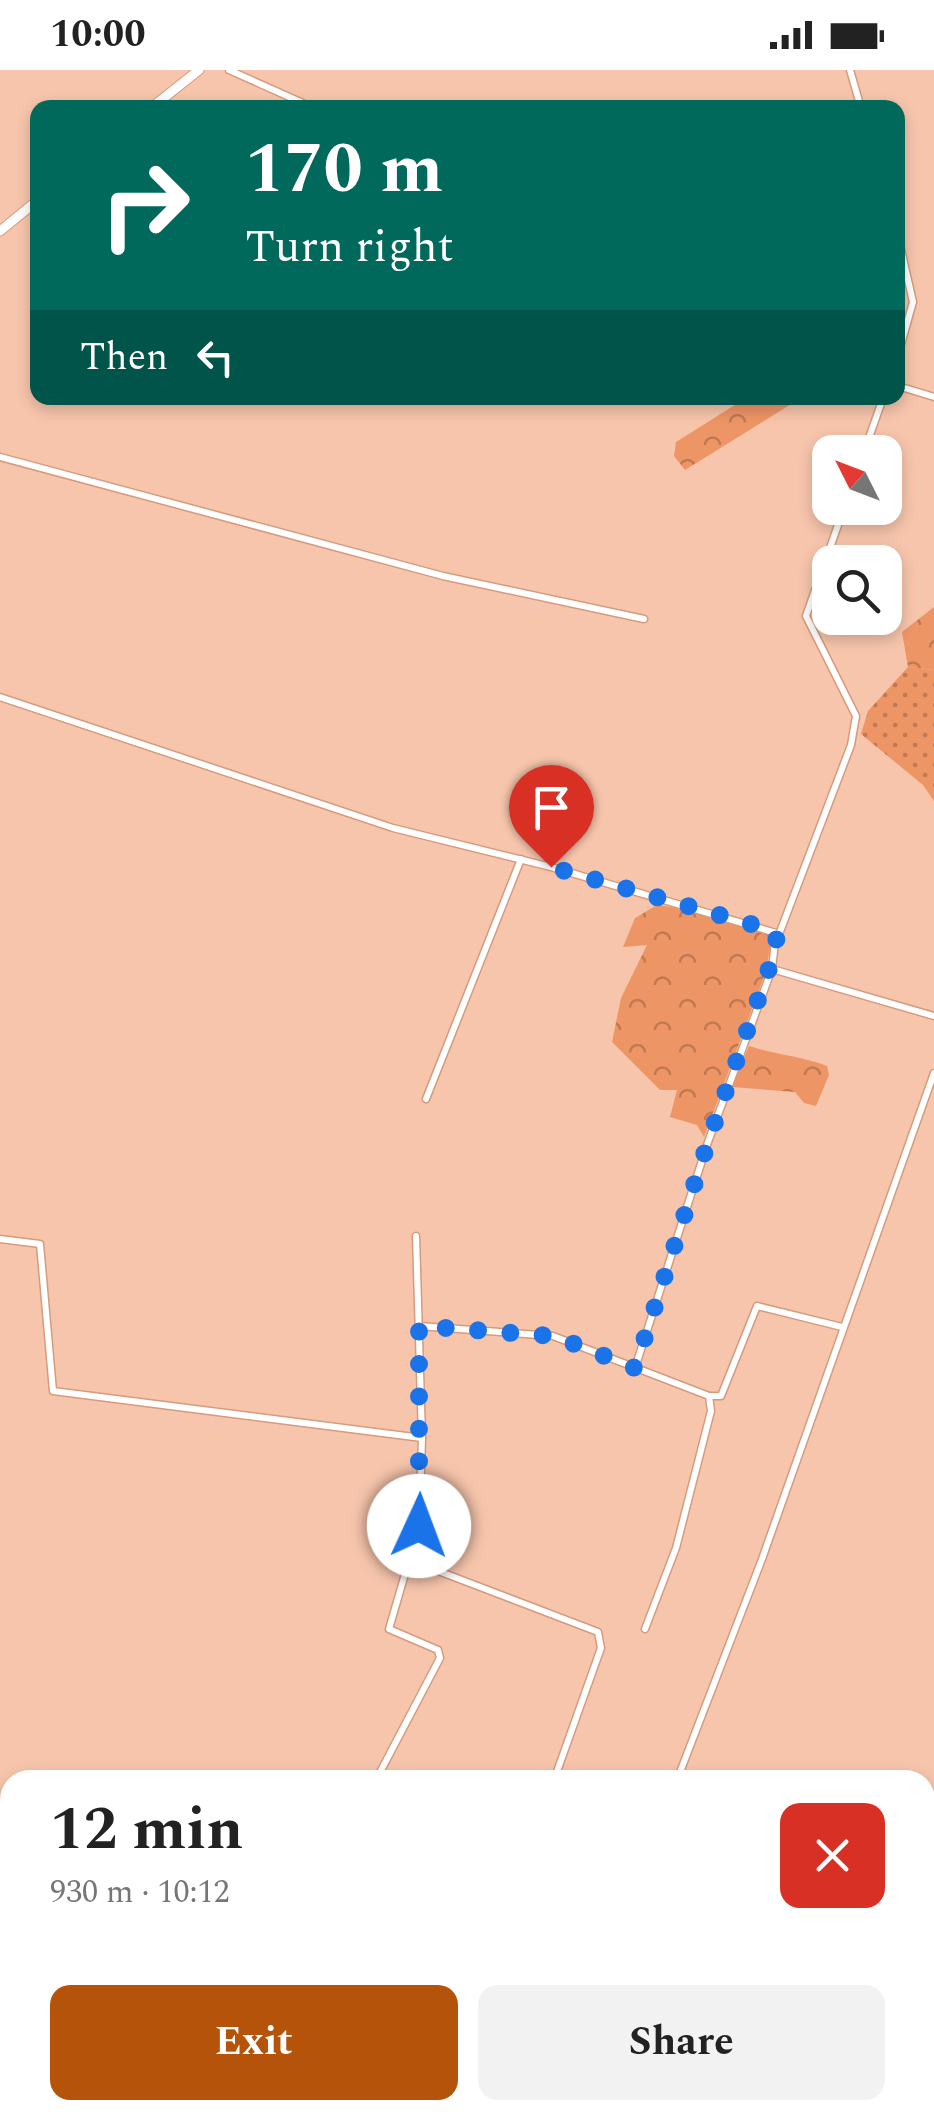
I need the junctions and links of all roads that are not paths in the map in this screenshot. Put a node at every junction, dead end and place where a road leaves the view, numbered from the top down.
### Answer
1 (199, 70) edge
2 (230, 70) edge
3 (850, 70) edge
4 (161, 100) edge
5 (296, 100) edge
6 (859, 100) edge
7 (30, 207) edge
8 (0, 231) edge
9 (905, 267) edge
10 (905, 330) edge
11 (905, 388) edge
12 (934, 397) edge
13 (881, 405) edge
14 (870, 435) edge
15 (0, 457) edge
16 (838, 525) edge
17 (644, 620) dead end
18 (0, 698) edge
19 (521, 859) junction
20 (778, 937) junction
21 (772, 969) junction
22 (934, 1016) edge
23 (934, 1074) edge
24 (426, 1099) dead end
25 (416, 1236) dead end
26 (0, 1239) edge
27 (419, 1326) junction
28 (842, 1327) junction
29 (635, 1368) junction
30 (708, 1396) junction
31 (422, 1438) junction
32 (412, 1561) junction
33 (645, 1629) dead end
34 (381, 1770) edge
35 (557, 1770) edge
36 (680, 1770) edge

1 - 4 street
2 - 5 street
3 - 6 street
7 - 8 street
9 - 10 street
11 - 12 street
13 - 14 street
15 - 17 street
16 - 20 street
18 - 19 street
19 - 20 street
19 - 24 street
20 - 21 street
21 - 22 street
21 - 29 street
23 - 28 street
25 - 27 street
26 - 31 street
27 - 29 street
27 - 31 street
28 - 30 street
28 - 36 street
29 - 30 street
30 - 33 street
31 - 32 street
32 - 34 street
32 - 35 street

